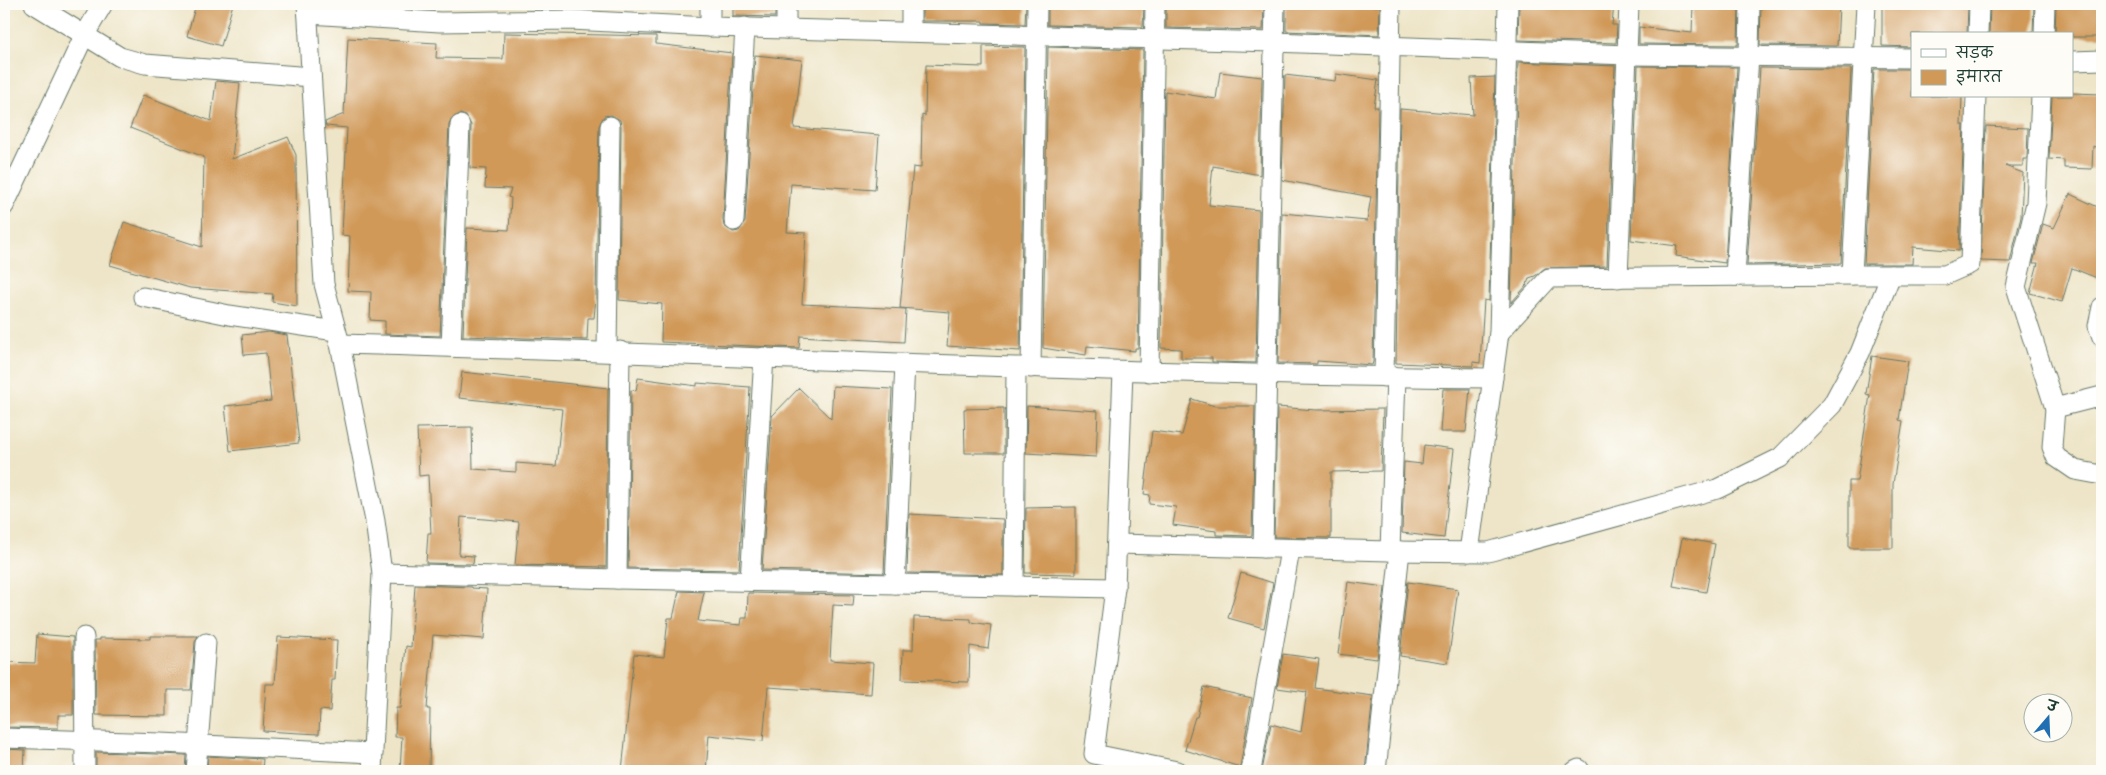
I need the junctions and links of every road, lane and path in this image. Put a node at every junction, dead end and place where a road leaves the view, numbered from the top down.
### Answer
1 (34, 4) edge
2 (103, 4) edge
3 (710, 4) edge
4 (786, 4) edge
5 (911, 4) edge
6 (1037, 4) edge
7 (1154, 4) edge
8 (1274, 4) edge
9 (1391, 4) edge
10 (1508, 4) edge
11 (1628, 4) edge
12 (1750, 4) edge
13 (1866, 4) edge
14 (1979, 4) edge
15 (2045, 4) edge
16 (308, 9) edge
17 (571, 12) edge
18 (440, 13) edge
19 (710, 26) junction
20 (745, 27) junction
21 (786, 29) junction
22 (911, 31) junction
23 (1978, 32) edge
24 (2044, 32) edge
25 (1036, 35) junction
26 (84, 36) junction
27 (1154, 38) junction
28 (1273, 42) junction
29 (1391, 46) junction
30 (1506, 50) junction
31 (1628, 55) junction
32 (1749, 56) junction
33 (1864, 57) junction
34 (1911, 58) edge
35 (2074, 60) edge
36 (2102, 60) edge
37 (312, 77) junction
38 (1976, 98) edge
39 (2041, 98) edge
40 (460, 125) dead end
41 (610, 126) dead end
42 (4, 206) edge
43 (734, 221) dead end
44 (1852, 275) junction
45 (1891, 275) junction
46 (1735, 276) junction
47 (1618, 278) junction
48 (143, 297) dead end
49 (2102, 307) edge
50 (1499, 333) junction
51 (2102, 337) edge
52 (338, 338) junction
53 (451, 347) junction
54 (614, 351) junction
55 (764, 357) junction
56 (905, 363) junction
57 (1023, 368) junction
58 (1123, 371) junction
59 (1148, 372) junction
60 (1266, 374) junction
61 (1390, 377) junction
62 (1493, 378) junction
63 (2102, 396) edge
64 (2055, 408) junction
65 (2102, 476) edge
66 (1117, 544) junction
67 (1263, 548) junction
68 (1290, 550) junction
69 (1395, 551) junction
70 (1469, 552) junction
71 (382, 573) junction
72 (617, 579) junction
73 (750, 581) junction
74 (895, 584) junction
75 (1014, 586) junction
76 (1115, 588) junction
77 (84, 637) dead end
78 (206, 643) dead end
79 (4, 738) edge
80 (84, 742) junction
81 (197, 745) junction
82 (372, 762) edge
83 (1093, 763) edge
84 (85, 771) edge
85 (196, 771) edge
86 (1177, 771) edge
87 (1251, 771) edge
88 (1376, 771) edge

1 - 26 street
2 - 26 street
3 - 19 street
4 - 21 street
5 - 22 street
6 - 25 street
7 - 27 street
8 - 28 street
9 - 29 street
10 - 30 street
11 - 31 street
12 - 32 street
13 - 33 street
14 - 23 street
15 - 24 street
16 - 18 street
16 - 37 street
17 - 18 street
17 - 19 street
19 - 20 street
20 - 21 street
20 - 43 street
21 - 22 street
22 - 25 street
25 - 27 street
25 - 57 street
26 - 37 street
26 - 42 street
27 - 28 street
27 - 59 street
28 - 29 street
28 - 60 street
29 - 30 street
29 - 61 street
30 - 31 street
30 - 50 street
31 - 32 street
31 - 47 street
32 - 33 street
32 - 46 street
33 - 34 street
33 - 44 street
35 - 36 street
37 - 52 street
38 - 45 street
39 - 64 street
40 - 53 street
41 - 54 street
44 - 45 street
44 - 46 street
45 - 70 street
46 - 47 street
47 - 50 street
48 - 52 street
49 - 51 street
50 - 62 street
52 - 53 street
52 - 71 street
53 - 54 street
54 - 55 street
54 - 72 street
55 - 56 street
55 - 73 street
56 - 57 street
56 - 74 street
57 - 58 street
57 - 75 street
58 - 59 street
58 - 66 street
59 - 60 street
60 - 61 street
60 - 67 street
61 - 62 street
61 - 69 street
62 - 70 street
63 - 64 street
64 - 65 street
66 - 67 street
66 - 76 street
67 - 68 street
68 - 69 street
68 - 87 street
69 - 70 street
69 - 88 street
71 - 72 street
71 - 82 street
72 - 73 street
73 - 74 street
74 - 75 street
75 - 76 street
76 - 83 street
77 - 80 street
78 - 81 street
79 - 80 street
80 - 81 street
80 - 84 street
81 - 82 street
81 - 85 street
83 - 86 street

